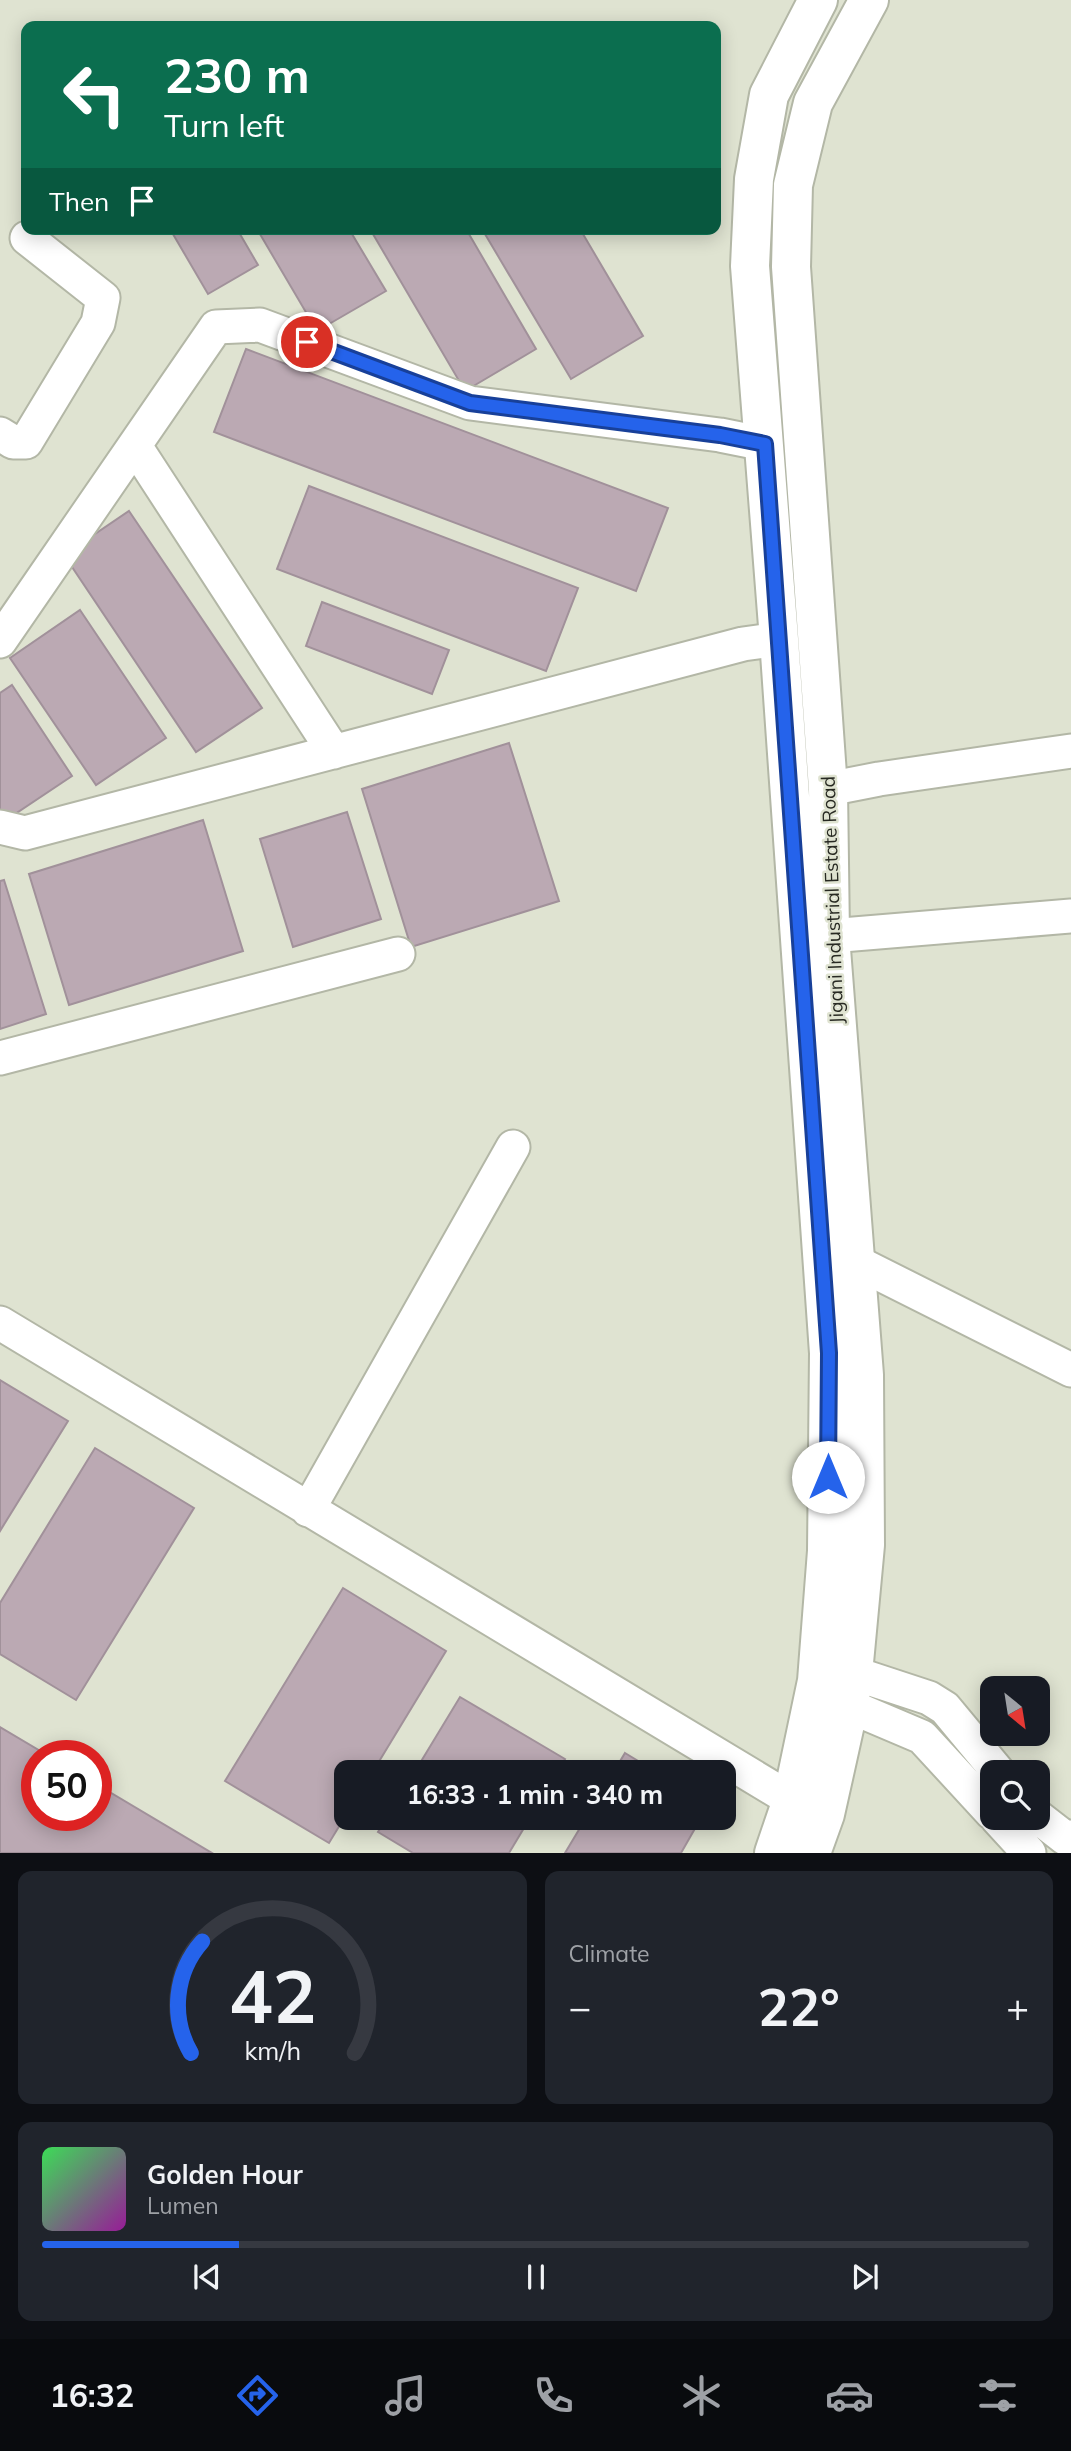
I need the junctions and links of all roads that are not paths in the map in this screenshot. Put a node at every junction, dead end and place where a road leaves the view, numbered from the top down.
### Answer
1 (818, 0) edge
2 (869, 0) edge
3 (27, 238) dead end
4 (750, 266) junction
5 (791, 267) junction
6 (0, 434) edge
7 (765, 444) junction
8 (135, 446) junction
9 (779, 639) junction
10 (0, 641) edge
11 (1071, 751) edge
12 (334, 752) junction
13 (828, 789) junction
14 (0, 827) edge
15 (1071, 916) edge
16 (830, 936) junction
17 (398, 954) dead end
18 (0, 1058) edge
19 (513, 1147) dead end
20 (856, 1262) junction
21 (0, 1323) edge
22 (1071, 1370) edge
23 (308, 1510) junction
24 (851, 1690) junction
25 (988, 1760) edge
26 (792, 1800) junction
27 (980, 1800) edge
28 (1050, 1826) edge
29 (1009, 1830) edge
30 (1071, 1837) edge
31 (774, 1853) edge
32 (811, 1853) edge
33 (1029, 1853) edge

1 - 4 main road, Jigani Industrial Estate Road
2 - 5 main road, Jigani Industrial Estate Road
3 - 6 street
4 - 5 main road
4 - 7 main road, Jigani Industrial Estate Road
5 - 13 main road, Jigani Industrial Estate Road
7 - 8 street
7 - 9 main road, Jigani Industrial Estate Road
8 - 10 street
8 - 12 street
9 - 12 street
9 - 26 main road, Jigani Industrial Estate Road
11 - 13 street
12 - 14 street
13 - 16 main road, Jigani Industrial Estate Road
15 - 16 street
16 - 20 main road, Jigani Industrial Estate Road
17 - 18 street
19 - 23 street
20 - 22 street
20 - 24 main road, Jigani Industrial Estate Road
21 - 23 street
23 - 26 street
24 - 25 street
24 - 27 street
24 - 32 main road, Jigani Industrial Estate Road
26 - 31 main road, Jigani Industrial Estate Road
28 - 30 street
29 - 33 street

